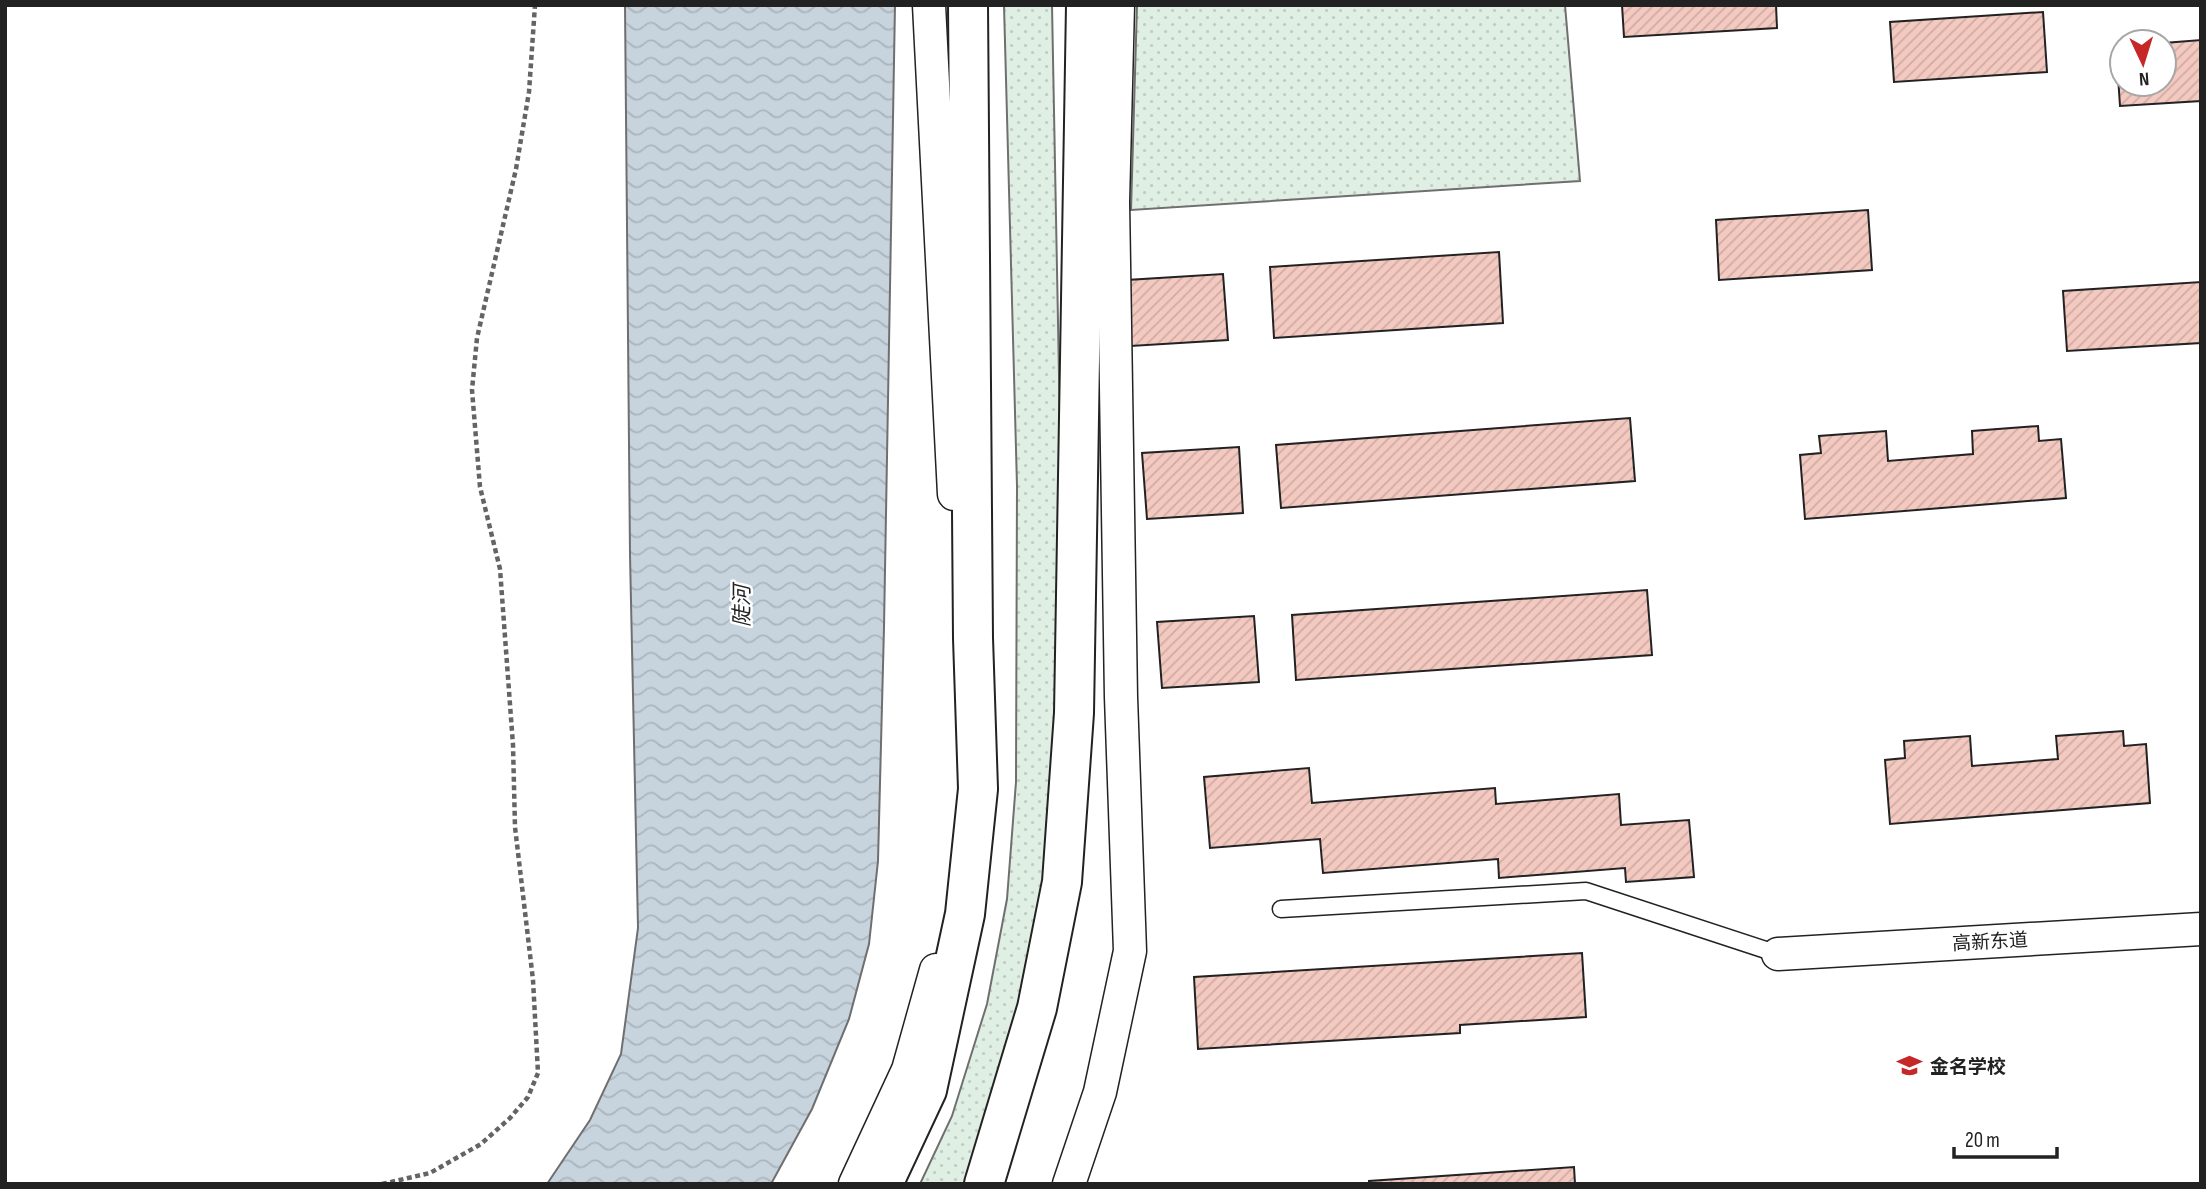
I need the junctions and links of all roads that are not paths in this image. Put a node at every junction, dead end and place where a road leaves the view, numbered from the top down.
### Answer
1 (929, 5) edge
2 (968, 5) edge
3 (1086, 5) edge
4 (1118, 5) edge
5 (1281, 909) dead end
6 (2201, 929) edge
7 (1779, 954) joint
8 (855, 1184) edge
9 (883, 1184) edge
10 (984, 1184) edge
11 (1069, 1184) edge

1 - 8 street
2 - 9 main road
3 - 10 main road
4 - 11 street
5 - 7 lane
6 - 7 street, 高新东道

